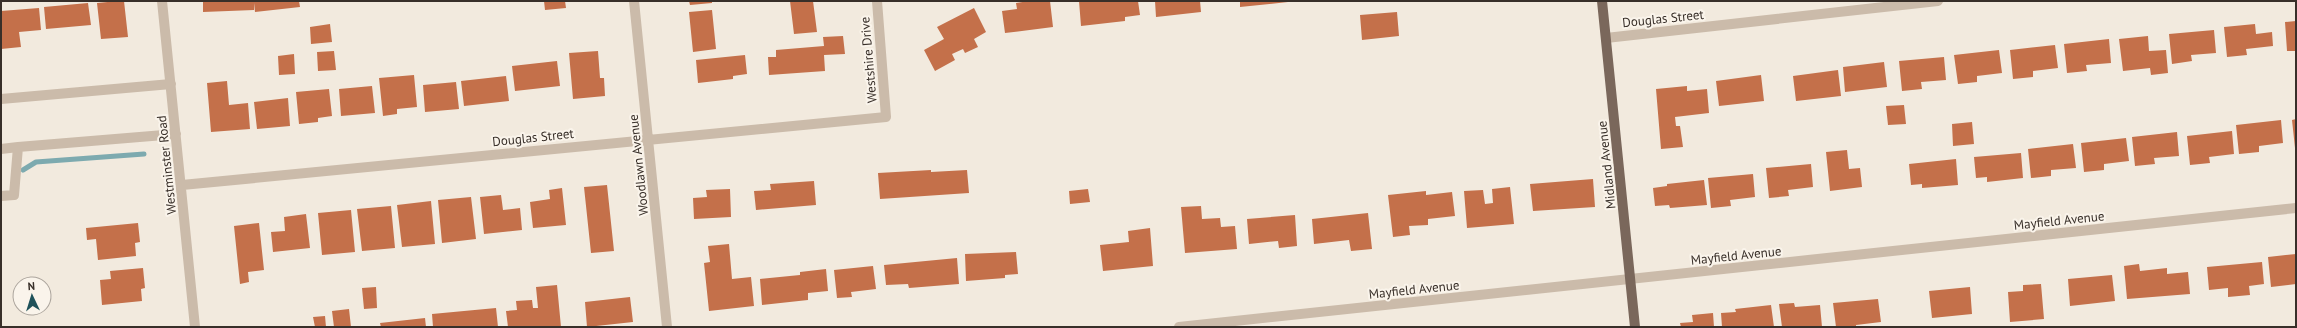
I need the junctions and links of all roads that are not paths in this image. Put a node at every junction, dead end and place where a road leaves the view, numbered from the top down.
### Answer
1 (162, 1) edge
2 (634, 1) edge
3 (876, 1) edge
4 (1602, 1) edge
5 (1938, 1) edge
6 (1606, 38) junction
7 (171, 84) junction
8 (1, 99) edge
9 (886, 117) joint
10 (176, 134) junction
11 (648, 139) junction
12 (18, 148) junction
13 (1, 149) edge
14 (182, 185) junction
15 (1, 196) edge
16 (2296, 208) edge
17 (1630, 279) junction
18 (194, 327) edge
19 (667, 327) edge
20 (1179, 327) edge
21 (1635, 327) edge

1 - 7 street, Westminster Road
2 - 11 street, Woodlawn Avenue
3 - 9 street, Westshire Drive
4 - 6 main road, Midland Avenue
5 - 6 street, Douglas Street
6 - 17 main road, Midland Avenue
7 - 8 street
7 - 10 street, Westminster Road
9 - 11 street, Douglas Street
10 - 12 street
10 - 14 street, Westminster Road
11 - 14 street, Douglas Street
11 - 19 street, Woodlawn Avenue
12 - 13 street
12 - 15 street
14 - 18 street, Westminster Road
16 - 17 street, Mayfield Avenue
17 - 20 street, Mayfield Avenue
17 - 21 main road, Midland Avenue

